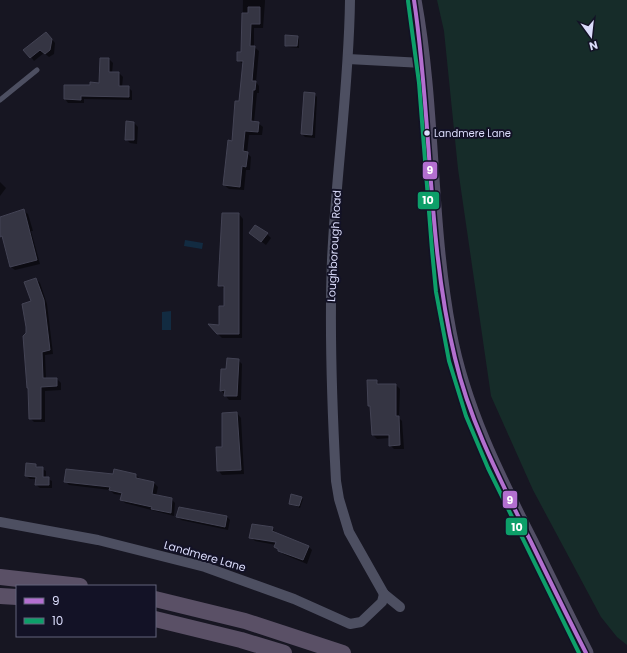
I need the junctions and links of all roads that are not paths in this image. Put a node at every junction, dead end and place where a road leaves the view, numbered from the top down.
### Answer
1 (350, 0) edge
2 (414, 0) edge
3 (348, 60) junction
4 (423, 63) junction
5 (37, 70) dead end
6 (0, 100) edge
7 (0, 522) edge
8 (0, 577) edge
9 (71, 585) edge
10 (384, 594) junction
11 (0, 596) edge
12 (16, 597) edge
13 (156, 599) edge
14 (400, 607) dead end
15 (156, 619) edge
16 (284, 653) edge
17 (343, 653) edge
18 (586, 653) edge

1 - 3 street, Loughborough Road
2 - 4 main road
3 - 4 street
3 - 10 street, Loughborough Road
4 - 18 main road
5 - 6 lane
7 - 10 street, Landmere Lane
8 - 9 highway
10 - 14 street
11 - 12 highway
13 - 17 highway
15 - 16 highway

